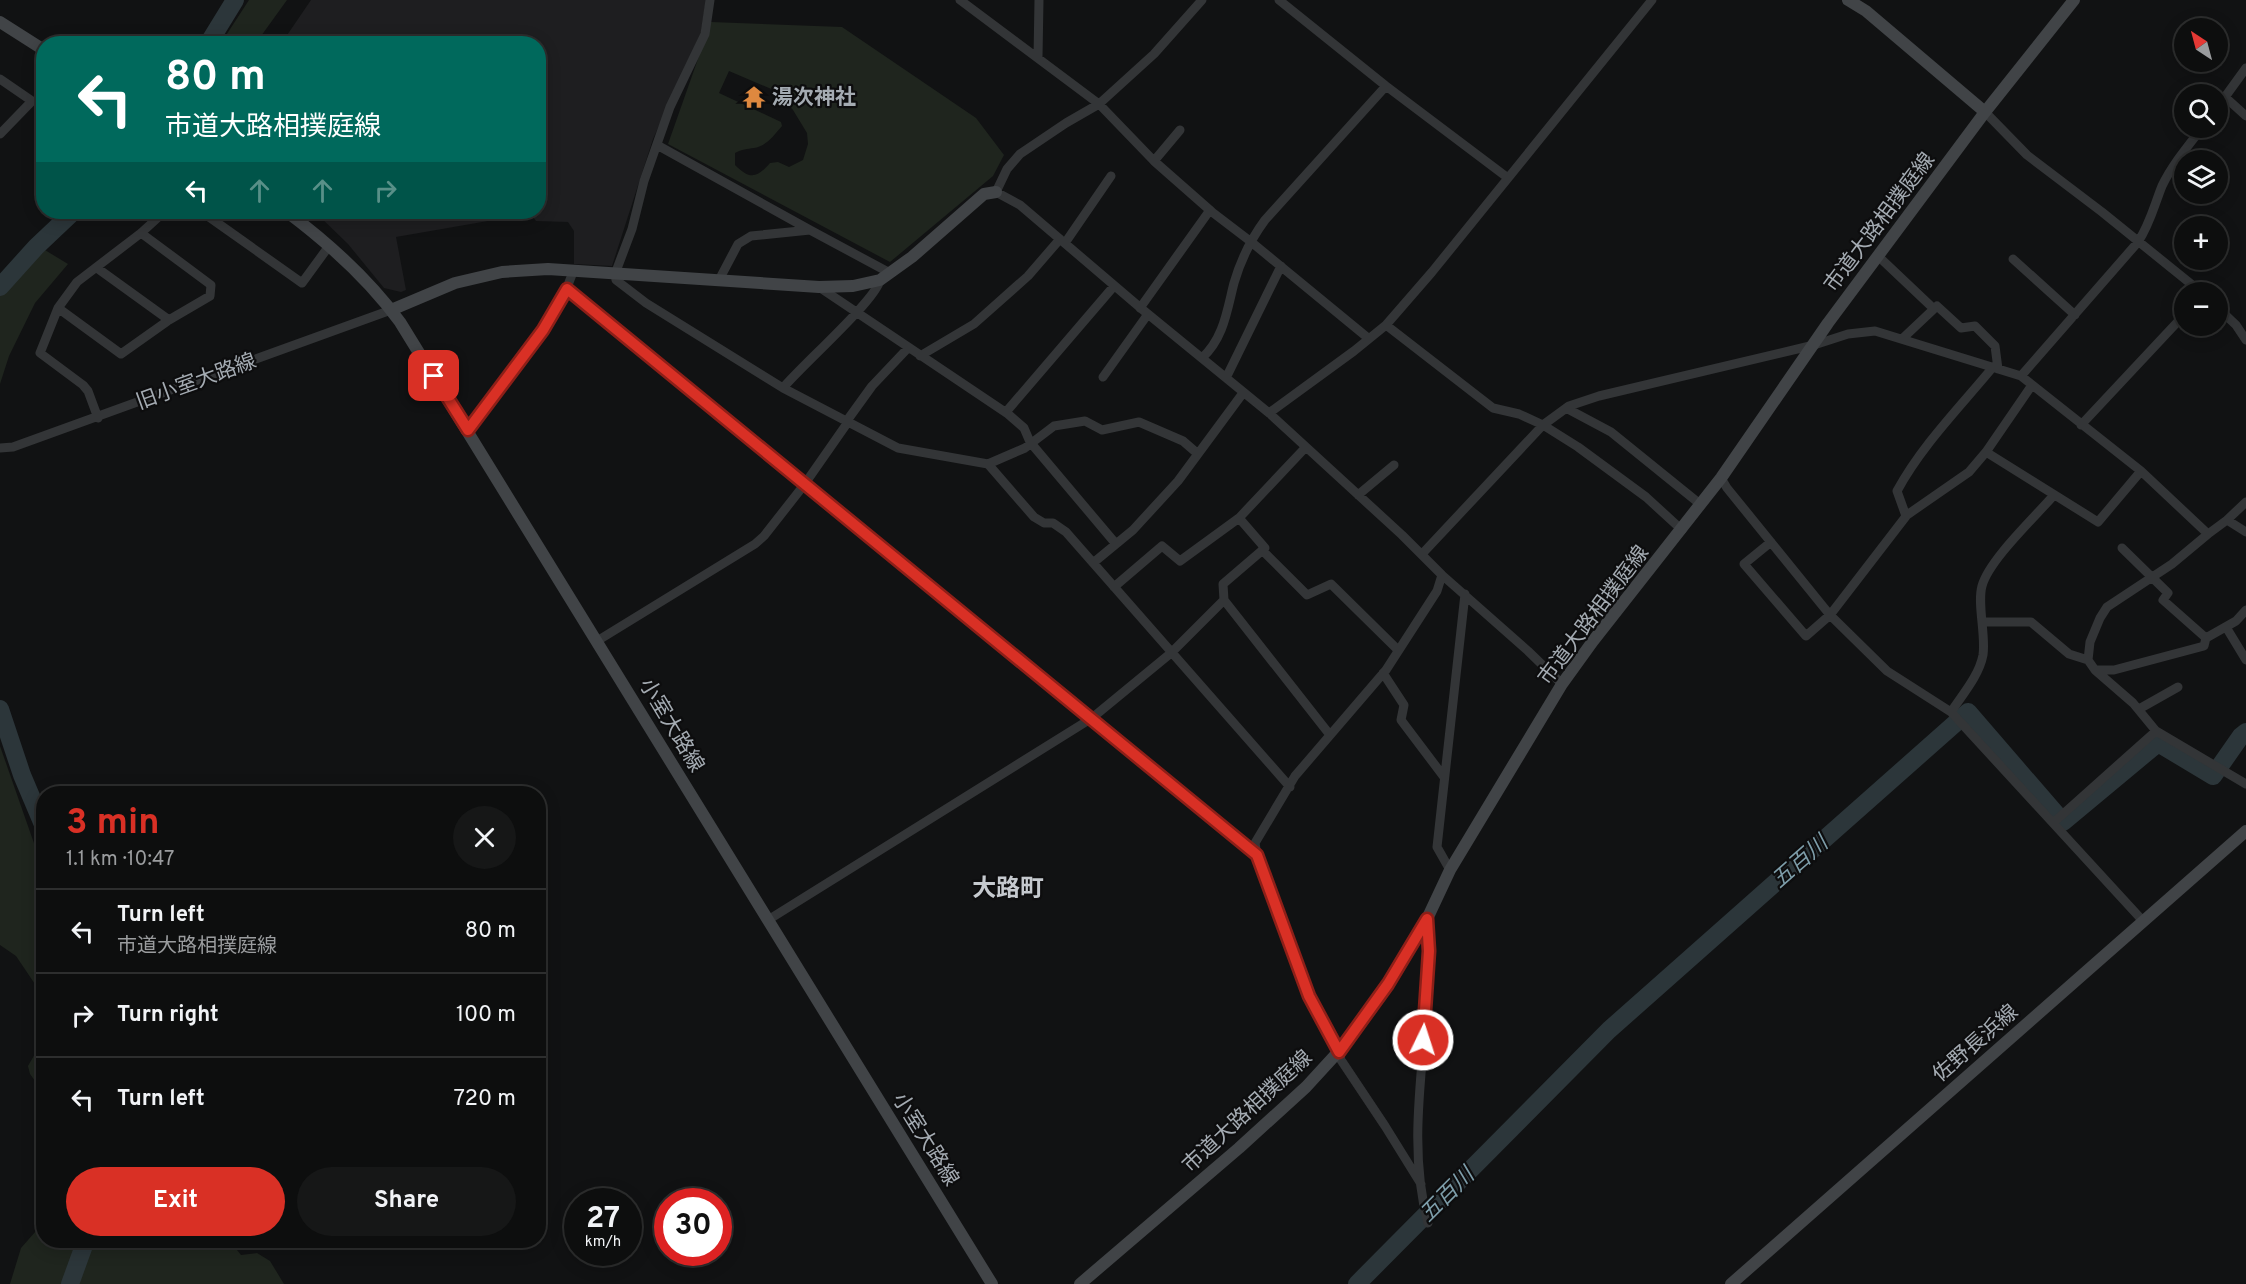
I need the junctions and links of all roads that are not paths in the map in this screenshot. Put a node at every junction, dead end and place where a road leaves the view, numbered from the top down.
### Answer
1 (710, 0) edge
2 (960, 0) edge
3 (1039, 0) edge
4 (1202, 0) edge
5 (1279, 0) edge
6 (1652, 0) edge
7 (1848, 0) edge
8 (2074, 0) edge
9 (0, 22) edge
10 (36, 45) edge
11 (1038, 57) junction
12 (2245, 70) edge
13 (0, 79) edge
14 (1386, 86) junction
15 (2228, 93) edge
16 (2228, 100) edge
17 (1099, 104) junction
18 (1985, 111) junction
19 (2246, 116) edge
20 (1179, 130) dead end
21 (0, 134) edge
22 (2194, 138) edge
23 (657, 145) junction
24 (1154, 161) junction
25 (1111, 176) dead end
26 (1508, 178) junction
27 (996, 192) junction
28 (1210, 210) junction
29 (156, 219) edge
30 (212, 219) edge
31 (296, 219) edge
32 (810, 230) junction
33 (141, 233) junction
34 (1062, 241) junction
35 (1250, 241) junction
36 (2138, 242) junction
37 (329, 246) junction
38 (1878, 256) junction
39 (2013, 259) dead end
40 (1281, 266) junction
41 (97, 268) junction
42 (573, 272) junction
43 (615, 274) junction
44 (885, 277) junction
45 (719, 280) junction
46 (2188, 282) edge
47 (1114, 286) junction
48 (819, 288) junction
49 (567, 289) junction
50 (58, 308) junction
51 (1934, 309) junction
52 (391, 310) junction
53 (1144, 311) junction
54 (855, 314) junction
55 (2075, 315) junction
56 (2228, 317) edge
57 (169, 320) junction
58 (1386, 325) junction
59 (2174, 326) edge
60 (1368, 338) junction
61 (1902, 339) junction
62 (2246, 340) edge
63 (1814, 345) junction
64 (908, 348) junction
65 (920, 356) junction
66 (1202, 358) junction
67 (1996, 368) junction
68 (2021, 376) junction
69 (1103, 377) dead end
70 (1226, 378) junction
71 (2032, 385) junction
72 (783, 388) junction
73 (1243, 393) junction
74 (1566, 408) junction
75 (1006, 412) junction
76 (1269, 413) junction
77 (98, 417) junction
78 (847, 422) junction
79 (1543, 425) junction
80 (2082, 425) junction
81 (468, 430) junction
82 (1030, 442) junction
83 (0, 448) edge
84 (1305, 448) junction
85 (1986, 452) junction
86 (1198, 454) junction
87 (988, 464) junction
88 (1394, 465) dead end
89 (2141, 471) junction
90 (1721, 478) junction
91 (804, 485) junction
92 (1358, 495) junction
93 (2054, 495) junction
94 (2246, 502) edge
95 (1700, 504) junction
96 (1906, 516) junction
97 (1239, 518) junction
98 (2227, 520) junction
99 (1682, 530) junction
100 (2246, 532) edge
101 (2208, 534) junction
102 (1771, 542) junction
103 (1116, 544) junction
104 (2122, 548) dead end
105 (1262, 550) junction
106 (1422, 554) junction
107 (1093, 562) junction
108 (1442, 575) junction
109 (2151, 578) junction
110 (1114, 587) junction
111 (1465, 594) junction
112 (1224, 600) junction
113 (2246, 610) edge
114 (1830, 615) junction
115 (1983, 622) junction
116 (2226, 627) junction
117 (2206, 638) junction
118 (597, 641) junction
119 (1398, 650) junction
120 (1171, 653) junction
121 (2088, 660) junction
122 (2246, 660) edge
123 (2095, 670) junction
124 (1383, 674) junction
125 (1562, 684) junction
126 (2178, 687) dead end
127 (2139, 709) junction
128 (1952, 713) junction
129 (1092, 718) junction
130 (2156, 731) junction
131 (1330, 735) junction
132 (1444, 777) junction
133 (2246, 784) edge
134 (1290, 787) junction
135 (2054, 823) junction
136 (2246, 831) edge
137 (1257, 855) junction
138 (1450, 870) junction
139 (1427, 919) junction
140 (768, 920) junction
141 (2143, 921) junction
142 (1339, 1052) junction
143 (1421, 1184) junction
144 (1428, 1223) dead end
145 (992, 1284) edge
146 (1080, 1284) edge
147 (1731, 1284) edge

1 - 23 street
2 - 11 street
3 - 11 street
4 - 17 street
5 - 14 street
6 - 26 street
7 - 18 street
8 - 18 street, 市道大路相撲庭線
9 - 10 street
11 - 17 street
12 - 15 street
13 - 21 street
14 - 26 street
14 - 35 street
16 - 19 street
17 - 24 street
17 - 27 street
18 - 36 street
18 - 38 street, 市道大路相撲庭線
20 - 24 street
22 - 36 street
23 - 32 street
23 - 43 street
24 - 28 street
25 - 34 street
26 - 58 street
27 - 34 street
27 - 44 street
28 - 35 street
28 - 53 street
29 - 33 street
30 - 37 street
31 - 37 street, 小室大路線
32 - 44 street
32 - 45 street
33 - 41 street
33 - 57 street
34 - 47 street
34 - 65 street
35 - 40 street
35 - 66 street
36 - 46 street
36 - 55 street
37 - 52 street, 小室大路線
38 - 51 street
38 - 63 street, 市道大路相撲庭線
39 - 55 street
40 - 60 street
40 - 70 street
41 - 50 street
41 - 57 street
42 - 43 street
42 - 49 street
42 - 52 street
43 - 45 street
43 - 72 street
44 - 48 street
44 - 54 street
45 - 48 street
47 - 53 street
47 - 75 street
48 - 54 street
49 - 81 street
49 - 91 street
50 - 57 street
50 - 77 street
51 - 61 street
51 - 67 street
52 - 77 street, 旧小室大路線
52 - 81 street, 小室大路線
53 - 66 street
53 - 69 street
54 - 64 street
54 - 72 street
55 - 68 street
56 - 62 street
58 - 60 street
58 - 79 street
59 - 80 street
60 - 76 street
61 - 63 street
61 - 67 street
63 - 74 street
63 - 90 street, 市道大路相撲庭線
64 - 65 street
64 - 78 street
65 - 75 street
66 - 70 street
67 - 68 street
67 - 96 street
68 - 71 street
70 - 73 street
71 - 80 street
71 - 85 street
72 - 78 street
73 - 76 street
73 - 86 street
74 - 79 street
74 - 95 street
75 - 82 street
76 - 84 street
77 - 83 street, 旧小室大路線
78 - 87 street
78 - 91 street
79 - 99 street
79 - 106 street
80 - 89 street
81 - 118 street, 小室大路線
82 - 86 street
82 - 87 street
82 - 103 street
84 - 92 street
84 - 97 street
85 - 93 street
85 - 96 street
86 - 103 street
87 - 107 street
88 - 92 street
89 - 93 street
89 - 101 street
90 - 95 street, 市道大路相撲庭線
90 - 102 street
91 - 118 street
91 - 129 street
92 - 106 street
93 - 115 street
94 - 98 street
95 - 99 street, 市道大路相撲庭線
96 - 114 street
97 - 105 street
97 - 110 street
98 - 100 street
98 - 101 street
99 - 125 street, 市道大路相撲庭線
101 - 109 street
102 - 114 street
102 - 114 street
103 - 107 street
104 - 109 street
105 - 112 street
105 - 119 street
106 - 108 street
107 - 110 street
108 - 111 street
108 - 119 street
109 - 117 street
109 - 121 street
110 - 120 street
111 - 125 street
111 - 132 street
112 - 120 street
112 - 131 street
113 - 116 street
114 - 128 street
115 - 121 street
115 - 128 street
116 - 117 street
116 - 122 street
117 - 123 street
118 - 140 street, 小室大路線
119 - 124 street
120 - 129 street
120 - 134 street
121 - 123 street
123 - 127 street
124 - 131 street
124 - 132 street
125 - 138 street, 市道大路相撲庭線
126 - 127 street
127 - 130 street
128 - 135 street
129 - 137 street
129 - 140 street
130 - 133 street
130 - 135 street
131 - 134 street
132 - 138 street
134 - 137 street
135 - 141 street
136 - 141 street, 佐野長浜線
137 - 142 street
138 - 139 street, 市道大路相撲庭線
139 - 142 street, 市道大路相撲庭線
139 - 143 street
140 - 145 street, 小室大路線
141 - 147 street, 佐野長浜線
142 - 143 street
142 - 146 street, 市道大路相撲庭線
143 - 144 street

